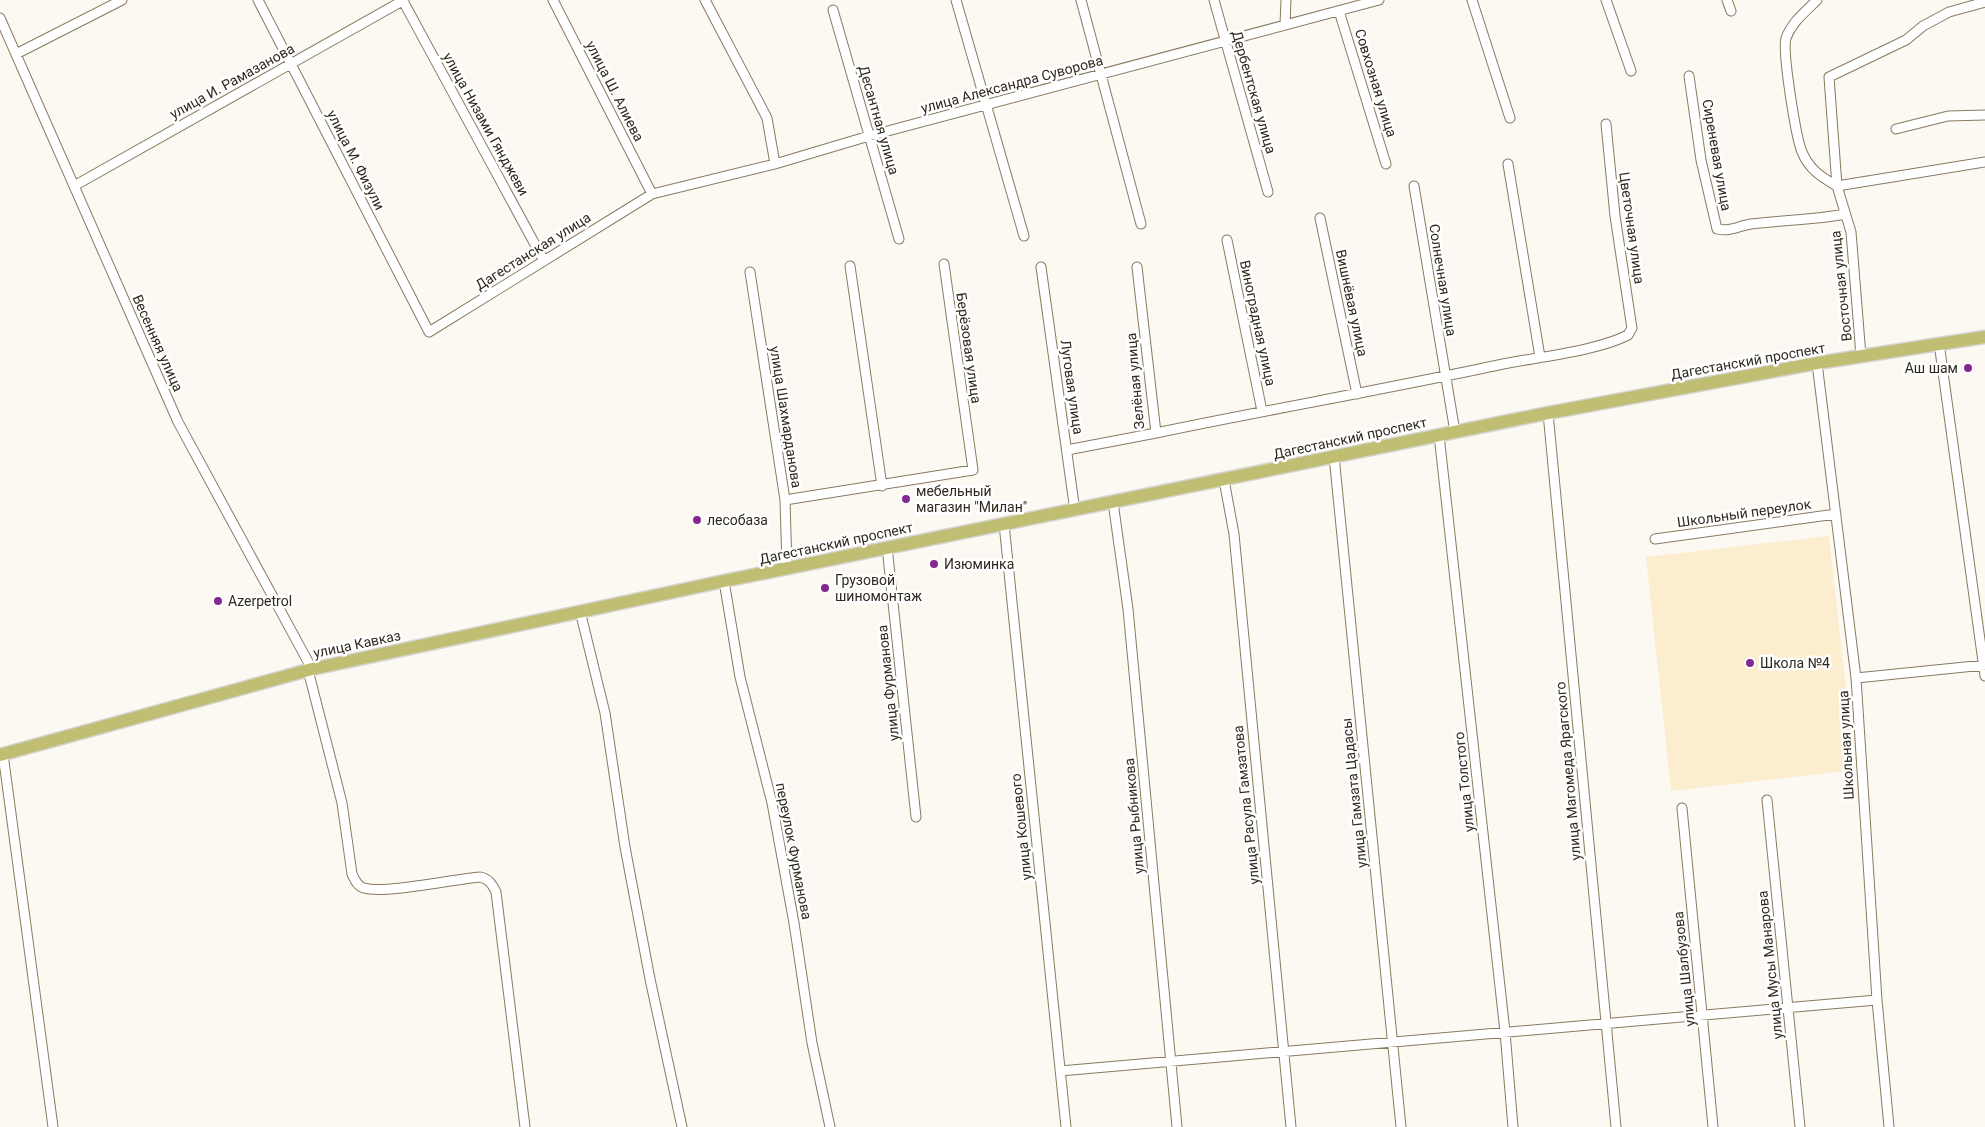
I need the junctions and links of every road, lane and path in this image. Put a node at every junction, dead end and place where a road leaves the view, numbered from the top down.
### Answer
1 (122, 0) edge
2 (258, 0) edge
3 (403, 0) edge
4 (553, 0) edge
5 (706, 0) edge
6 (956, 0) edge
7 (1081, 0) edge
8 (1214, 0) edge
9 (1286, 0) edge
10 (1379, 0) edge
11 (1472, 0) edge
12 (1606, 0) edge
13 (1726, 0) edge
14 (1812, 2) edge
15 (1985, 2) edge
16 (833, 10) dead end
17 (1339, 10) junction
18 (1731, 11) dead end
19 (0, 18) edge
20 (1285, 25) junction
21 (1226, 41) junction
22 (16, 54) junction
23 (291, 64) junction
24 (1631, 71) dead end
25 (1101, 74) junction
26 (1689, 76) dead end
27 (986, 105) junction
28 (1985, 115) edge
29 (1510, 118) dead end
30 (1606, 124) dead end
31 (1896, 130) dead end
32 (869, 136) junction
33 (1985, 162) edge
34 (775, 164) junction
35 (1386, 164) dead end
36 (1508, 164) dead end
37 (74, 186) junction
38 (1414, 186) dead end
39 (1837, 186) junction
40 (1268, 192) dead end
41 (652, 194) junction
42 (1845, 214) junction
43 (1320, 218) dead end
44 (1141, 224) dead end
45 (1024, 236) dead end
46 (899, 239) dead end
47 (1227, 240) dead end
48 (544, 261) junction
49 (944, 264) dead end
50 (850, 266) dead end
51 (1041, 267) dead end
52 (1137, 267) dead end
53 (750, 272) dead end
54 (429, 332) joint
55 (1985, 338) edge
56 (1939, 343) junction
57 (1540, 356) junction
58 (1861, 356) junction
59 (1817, 363) junction
60 (1445, 377) junction
61 (1357, 394) junction
62 (1262, 411) junction
63 (1548, 413) junction
64 (1455, 432) junction
65 (1156, 433) junction
66 (1439, 435) junction
67 (1067, 450) junction
68 (1334, 456) junction
69 (1224, 480) junction
70 (882, 486) junction
71 (785, 500) junction
72 (1113, 502) junction
73 (1075, 511) junction
74 (1836, 514) junction
75 (1004, 524) junction
76 (1655, 539) dead end
77 (887, 547) junction
78 (787, 568) junction
79 (724, 581) junction
80 (580, 612) junction
81 (1984, 665) edge
82 (310, 669) junction
83 (1985, 676) edge
84 (1856, 678) junction
85 (2, 754) edge
86 (1767, 800) dead end
87 (1682, 808) dead end
88 (916, 817) dead end
89 (1877, 1000) junction
90 (1789, 1008) junction
91 (1702, 1015) junction
92 (1606, 1024) junction
93 (1505, 1032) junction
94 (1392, 1042) junction
95 (1284, 1051) junction
96 (1170, 1062) junction
97 (1060, 1071) junction
98 (53, 1127) edge
99 (525, 1127) edge
100 (682, 1127) edge
101 (830, 1127) edge
102 (1066, 1127) edge
103 (1177, 1127) edge
104 (1291, 1127) edge
105 (1401, 1127) edge
106 (1513, 1127) edge
107 (1616, 1127) edge
108 (1713, 1127) edge
109 (1800, 1127) edge
110 (1889, 1127) edge

1 - 22 street
2 - 23 street, улица М. Физули
3 - 23 street, улица И. Рамазанова
3 - 48 street, улица Низами Гянджеви
4 - 41 street, улица Ш. Алиева
5 - 34 street
6 - 27 street
7 - 25 street
8 - 21 street, Дербентская улица
9 - 20 street
10 - 17 street, улица Александра Суворова
11 - 29 street
12 - 24 street
13 - 18 street
14 - 39 street
15 - 39 street, Восточная улица
16 - 32 street, Десантная улица
17 - 20 street, улица Александра Суворова
17 - 35 street, Совхозная улица
19 - 22 street, Весенняя улица
20 - 21 street, улица Александра Суворова
21 - 25 street, улица Александра Суворова
21 - 40 street, Дербентская улица
22 - 37 street, Весенняя улица
23 - 37 street, улица И. Рамазанова
23 - 54 street, улица М. Физули
25 - 27 street, улица Александра Суворова
25 - 44 street
26 - 42 street, Сиреневая улица
27 - 32 street, улица Александра Суворова
27 - 45 street
28 - 31 street
30 - 57 street, Цветочная улица
32 - 34 street, улица Александра Суворова
32 - 46 street, Десантная улица
33 - 39 street
34 - 41 street, улица Александра Суворова
36 - 57 street
37 - 82 street, Весенняя улица
38 - 60 street, Солнечная улица
39 - 42 street, Восточная улица
41 - 48 street, Дагестанская улица
42 - 58 street, Восточная улица
43 - 61 street, Вишнёвая улица
47 - 62 street, Виноградная улица
48 - 54 street, Дагестанская улица
49 - 70 street, Берёзовая улица
50 - 70 street
51 - 67 street, Луговая улица
52 - 65 street, Зелёная улица
53 - 71 street, улица Шахмарданова
55 - 56 highway, Дагестанский проспект
56 - 58 highway, Дагестанский проспект
56 - 81 street
57 - 60 street
58 - 59 highway, Дагестанский проспект
59 - 63 highway, Дагестанский проспект
59 - 74 street, Школьная улица
60 - 61 street
60 - 64 street, Солнечная улица
61 - 62 street
62 - 65 street
63 - 64 highway, Дагестанский проспект
63 - 92 street, улица Магомеда Ярагского
64 - 66 highway, Дагестанский проспект
65 - 67 street, Зелёная улица
66 - 68 highway, Дагестанский проспект
66 - 93 street, улица Толстого
67 - 73 street, Луговая улица
68 - 69 highway, Дагестанский проспект
68 - 94 street, улица Гамзата Цадасы
69 - 72 highway, Дагестанский проспект
69 - 95 street, улица Расула Гамзатова
70 - 71 street
71 - 78 street, улица Шахмарданова
72 - 73 highway, Дагестанский проспект
72 - 96 street, улица Рыбникова
73 - 75 highway, Дагестанский проспект
74 - 76 street, Школьный переулок
74 - 84 street, Школьная улица
75 - 77 highway, Дагестанский проспект
75 - 97 street, улица Кошевого
77 - 78 highway, Дагестанский проспект
77 - 88 street, улица Фурманова
78 - 79 highway, Дагестанский проспект
79 - 80 highway, улица Кавказ
79 - 101 street, переулок Фурманова
80 - 82 highway, улица Кавказ
80 - 100 street
81 - 83 street
81 - 84 street
82 - 85 highway, улица Кавказ
82 - 99 street, Весенняя улица
84 - 89 street, Школьная улица
85 - 98 street
86 - 90 street, улица Мусы Манарова
87 - 91 street, улица Шалбузова
89 - 90 street
89 - 110 street, Школьная улица
90 - 91 street
90 - 109 street, улица Мусы Манарова
91 - 92 street
91 - 108 street, улица Шалбузова
92 - 93 street
92 - 107 street, улица Магомеда Ярагского
93 - 94 street
93 - 106 street, улица Толстого
94 - 95 street
94 - 105 street, улица Гамзата Цадасы
95 - 96 street
95 - 104 street, улица Расула Гамзатова
96 - 97 street
96 - 103 street, улица Рыбникова
97 - 102 street, улица Кошевого

